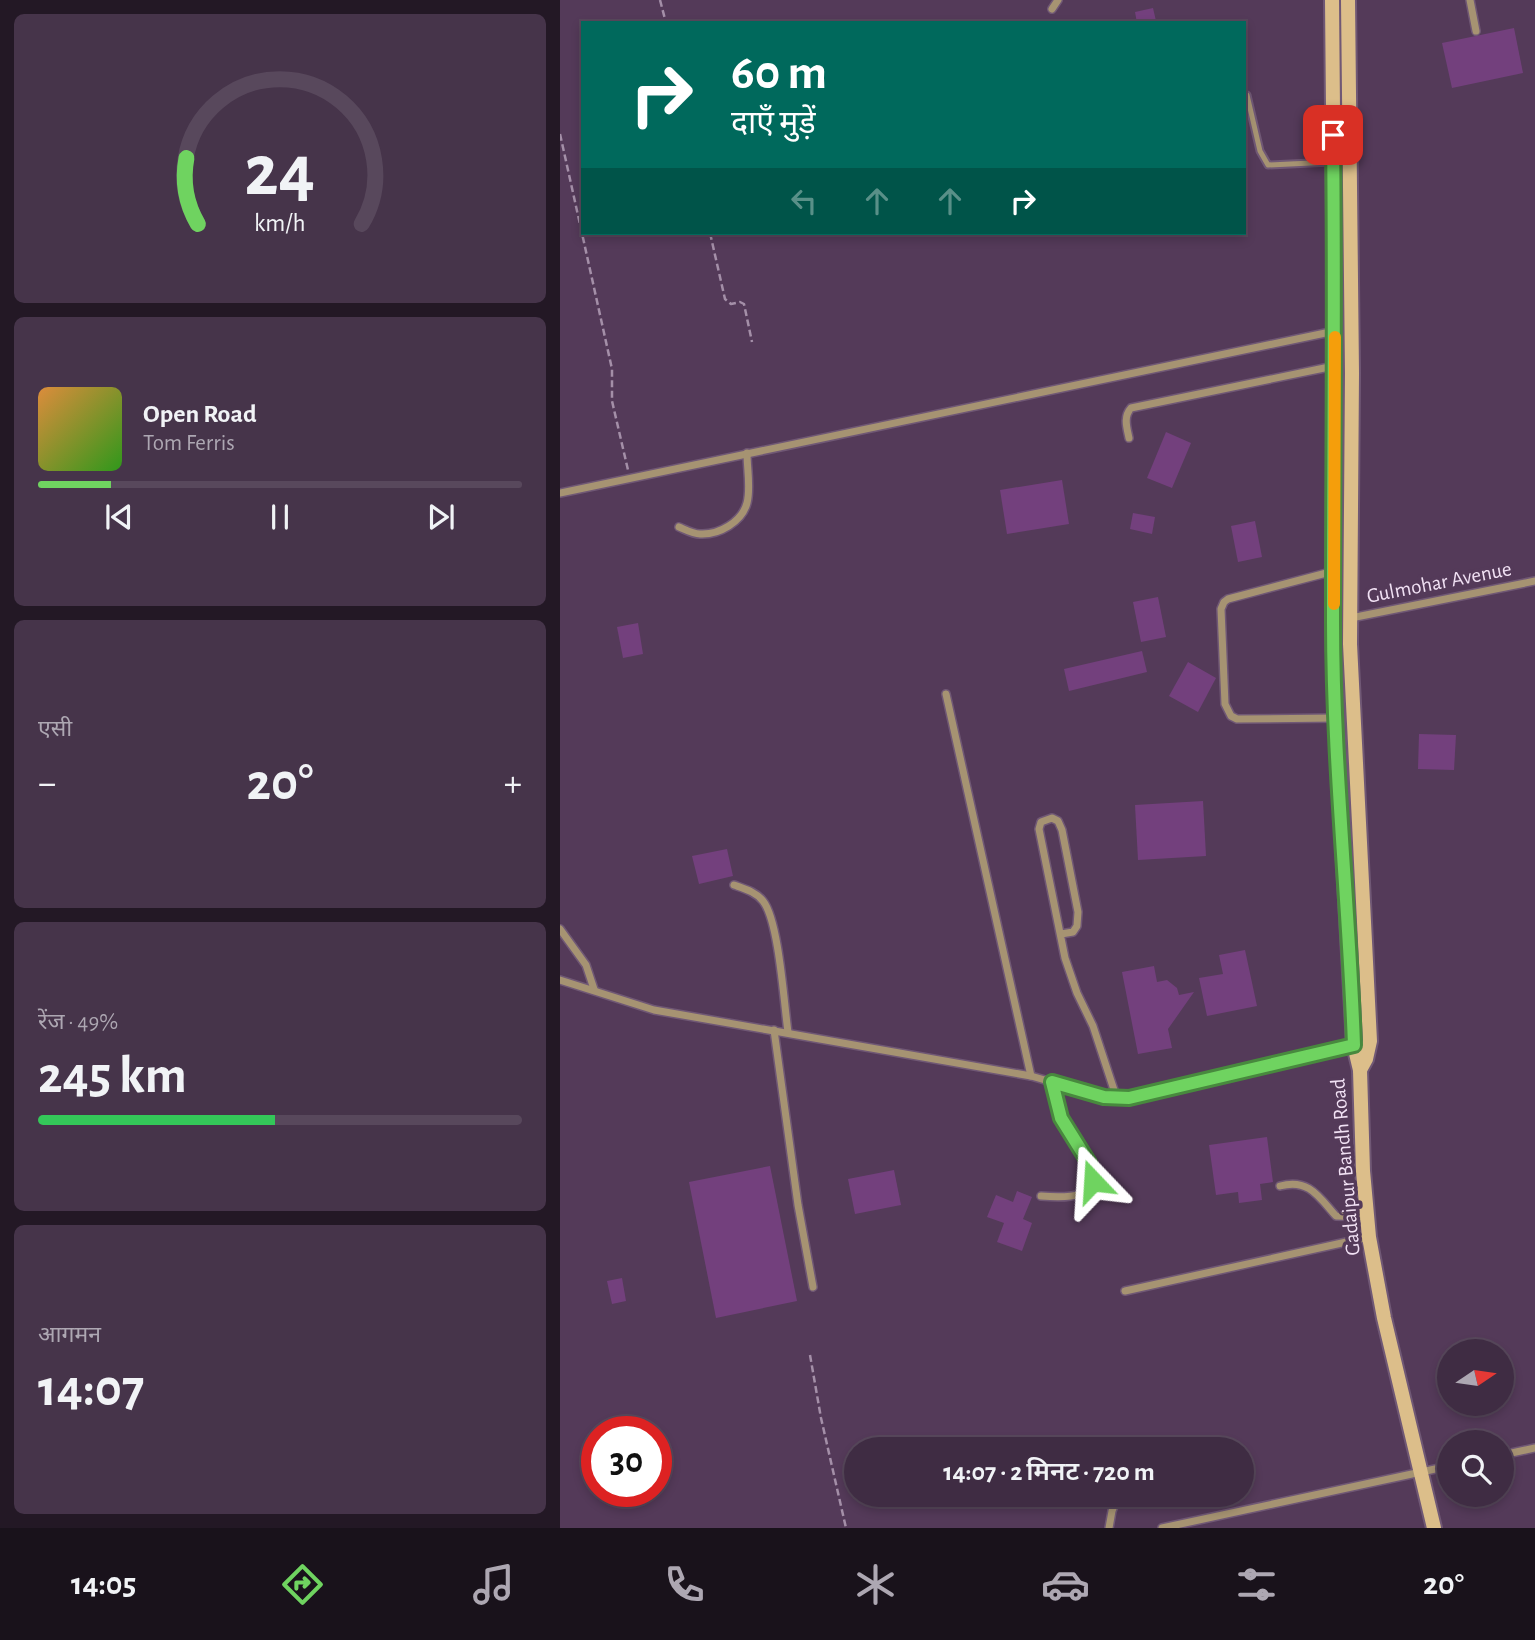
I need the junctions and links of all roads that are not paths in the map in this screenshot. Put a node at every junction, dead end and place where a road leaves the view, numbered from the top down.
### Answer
1 (1058, 0) edge
2 (1332, 0) edge
3 (1348, 0) edge
4 (1470, 0) edge
5 (1052, 9) dead end
6 (1476, 31) dead end
7 (1247, 95) dead end
8 (1333, 162) junction
9 (1335, 331) junction
10 (1334, 366) junction
11 (1129, 438) dead end
12 (747, 453) junction
13 (560, 493) edge
14 (679, 527) dead end
15 (1335, 571) junction
16 (1535, 581) edge
17 (1350, 618) junction
18 (946, 694) dead end
19 (1336, 718) junction
20 (734, 885) dead end
21 (560, 929) edge
22 (1061, 934) junction
23 (560, 980) edge
24 (594, 989) junction
25 (774, 1030) junction
26 (788, 1032) junction
27 (1354, 1045) junction
28 (1360, 1070) junction
29 (1031, 1076) junction
30 (1052, 1082) junction
31 (1117, 1099) junction
32 (1280, 1186) dead end
33 (1041, 1196) dead end
34 (1367, 1217) junction
35 (1369, 1237) junction
36 (813, 1287) dead end
37 (1125, 1290) dead end
38 (1535, 1448) edge
39 (1514, 1452) edge
40 (1437, 1469) edge
41 (1421, 1472) junction
42 (1114, 1507) edge
43 (1109, 1528) edge
44 (1162, 1528) edge
45 (1434, 1528) edge

1 - 5 street
2 - 8 street, Gadaipur Bandh Road
3 - 17 street
4 - 6 street
7 - 8 lane
8 - 9 street, Gadaipur Bandh Road
9 - 10 street, Gadaipur Bandh Road
9 - 12 street
10 - 11 street
10 - 15 street, Gadaipur Bandh Road
12 - 13 street
12 - 14 street
15 - 19 street, Gadaipur Bandh Road
15 - 19 street
16 - 17 street, Gulmohar Avenue
17 - 28 street
18 - 29 street
19 - 27 street, Gadaipur Bandh Road
20 - 26 street
21 - 24 street
22 - 22 street
22 - 31 street
23 - 24 street
24 - 25 street
25 - 26 street
25 - 36 street
26 - 29 street
27 - 28 street, Gadaipur Bandh Road
27 - 31 street
28 - 34 street, Gadaipur Bandh Road
29 - 30 street
30 - 31 street
30 - 33 street
32 - 34 street
34 - 35 street, Gadaipur Bandh Road
35 - 37 street
35 - 41 street, Gadaipur Bandh Road
38 - 39 street
40 - 41 street
41 - 44 street
41 - 45 street, Gadaipur Bandh Road
42 - 43 street

